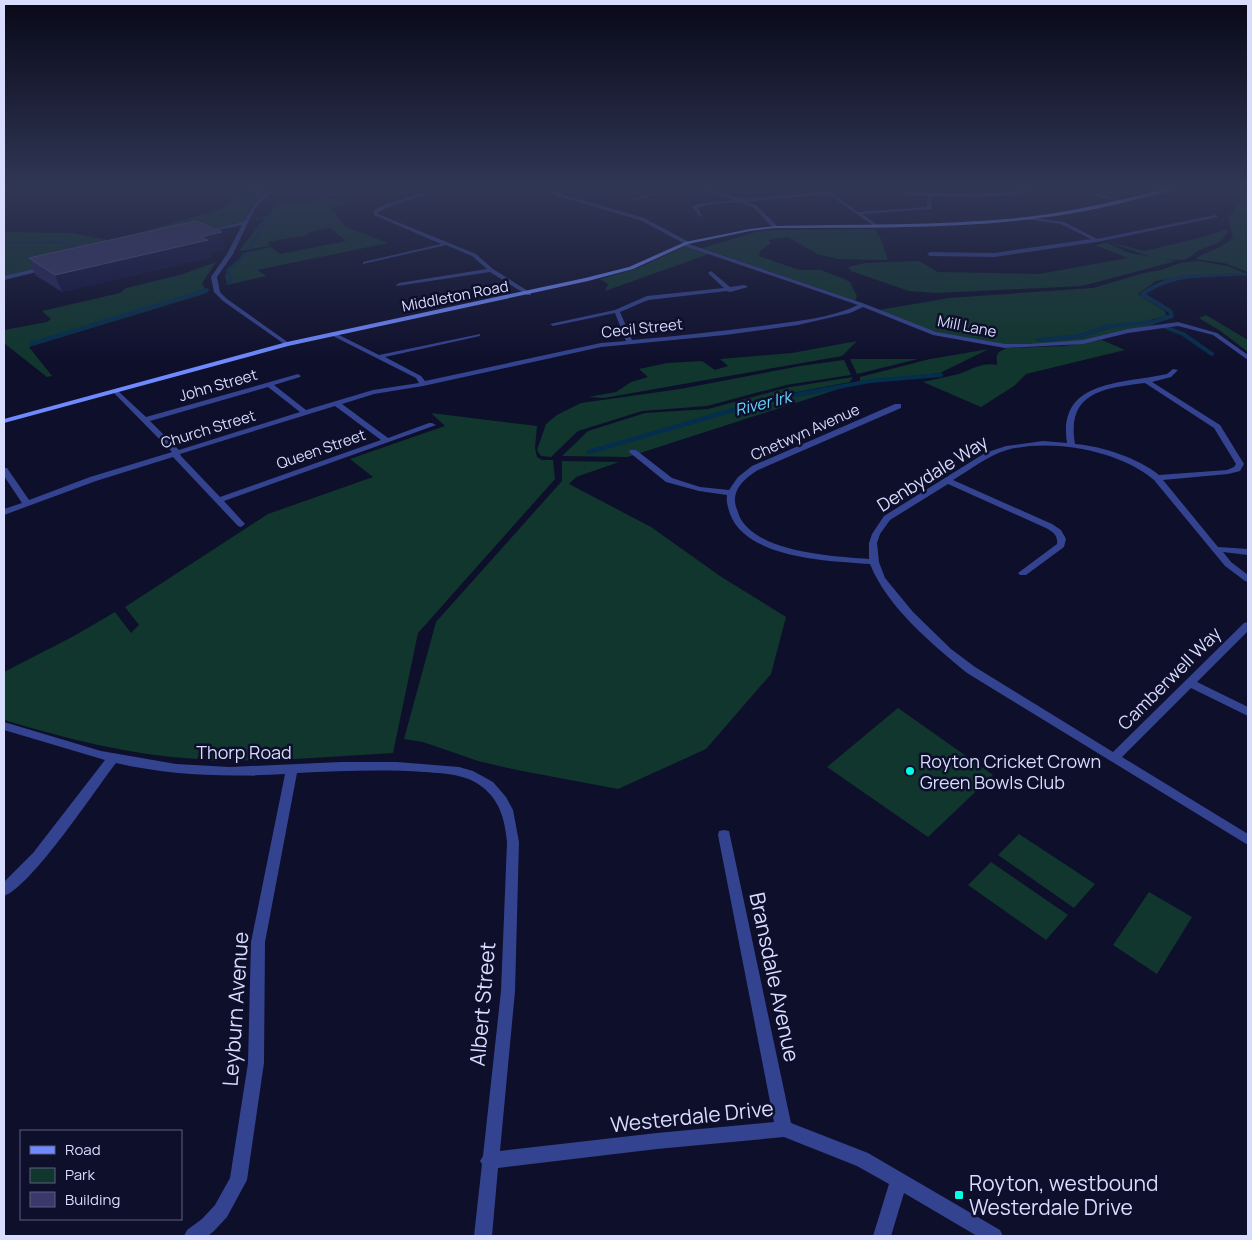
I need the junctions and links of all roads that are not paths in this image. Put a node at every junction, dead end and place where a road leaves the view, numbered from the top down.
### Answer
1 (234, 245) edge
2 (442, 245) edge
3 (448, 245) edge
4 (681, 245) edge
5 (690, 245) edge
6 (1064, 245) edge
7 (927, 254) dead end
8 (365, 263) dead end
9 (50, 267) edge
10 (492, 270) junction
11 (711, 273) dead end
12 (4, 278) edge
13 (399, 285) dead end
14 (745, 287) dead end
15 (730, 290) junction
16 (529, 294) junction
17 (863, 305) junction
18 (617, 311) junction
19 (553, 324) dead end
20 (334, 334) junction
21 (478, 334) dead end
22 (629, 341) junction
23 (287, 344) junction
24 (378, 357) junction
25 (1248, 358) edge
26 (1175, 370) dead end
27 (298, 376) dead end
28 (1146, 381) junction
29 (269, 384) junction
30 (424, 384) junction
31 (115, 390) junction
32 (336, 403) junction
33 (898, 406) dead end
34 (305, 413) junction
35 (145, 420) junction
36 (4, 421) edge
37 (432, 425) dead end
38 (387, 441) junction
39 (1071, 445) junction
40 (633, 452) dead end
41 (176, 453) junction
42 (4, 470) edge
43 (1157, 478) junction
44 (948, 481) junction
45 (731, 493) junction
46 (218, 500) junction
47 (28, 504) junction
48 (4, 512) edge
49 (241, 524) dead end
50 (1215, 549) junction
51 (1248, 552) edge
52 (874, 562) junction
53 (1024, 573) dead end
54 (1248, 580) edge
55 (1248, 625) edge
56 (1189, 682) junction
57 (1248, 712) edge
58 (4, 726) edge
59 (1115, 757) junction
60 (112, 759) junction
61 (292, 770) junction
62 (487, 784) joint
63 (724, 835) dead end
64 (1248, 840) edge
65 (4, 890) edge
66 (784, 1129) junction
67 (490, 1162) junction
68 (899, 1180) junction
69 (193, 1236) edge
70 (483, 1236) edge
71 (882, 1236) edge
72 (994, 1236) edge

1 - 23 street
2 - 8 street
3 - 10 street
4 - 16 main road, Middleton Road
5 - 17 street, Mill Lane
6 - 7 street
9 - 12 street
10 - 13 street
10 - 16 street
11 - 15 street
14 - 15 street
15 - 18 street
16 - 20 main road, Middleton Road
17 - 22 street, Cecil Street
17 - 25 street, Mill Lane
18 - 19 street
18 - 22 street
20 - 23 main road, Middleton Road
20 - 24 street
21 - 24 street
22 - 30 street, Cecil Street
23 - 31 main road, Middleton Road
24 - 30 street
26 - 28 street
27 - 29 street, John Street
28 - 39 street
28 - 43 street
29 - 34 street
29 - 35 street, John Street
30 - 32 street, Church Street
31 - 35 street
31 - 36 main road, Middleton Road
32 - 34 street, Church Street
32 - 38 street
33 - 45 street, Chetwyn Avenue
34 - 41 street, Church Street
35 - 41 street
37 - 38 street, Queen Street
38 - 46 street, Queen Street
39 - 43 street, Denbydale Way
39 - 44 street, Denbydale Way
40 - 45 street
41 - 46 street
41 - 47 street, Church Street
42 - 47 street
43 - 50 street, Denbydale Way
44 - 52 street, Denbydale Way
44 - 53 street
45 - 52 street
46 - 49 street
47 - 48 street, Church Street
50 - 51 street
50 - 54 street, Denbydale Way
52 - 59 street, Denbydale Way
55 - 56 street, Camberwell Way
56 - 57 street
56 - 59 street, Camberwell Way
58 - 60 street, Thorp Road
59 - 64 street, Denbydale Way
60 - 61 street, Thorp Road
60 - 65 street
61 - 62 street, Thorp Road
61 - 69 street, Leyburn Avenue
62 - 67 street, Albert Street
63 - 66 street, Bransdale Avenue
66 - 67 street, Westerdale Drive
66 - 68 street, Westerdale Drive
67 - 70 street, Albert Street
68 - 71 street
68 - 72 street, Westerdale Drive

